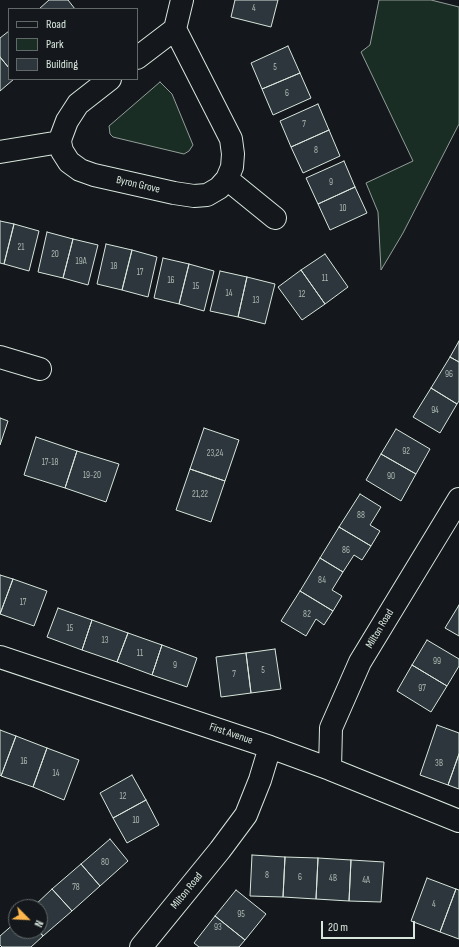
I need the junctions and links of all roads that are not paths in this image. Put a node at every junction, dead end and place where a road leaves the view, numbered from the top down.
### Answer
1 (182, 0) edge
2 (175, 29) junction
3 (138, 57) edge
4 (109, 80) edge
5 (60, 142) junction
6 (0, 152) edge
7 (227, 179) junction
8 (275, 218) dead end
9 (0, 357) edge
10 (40, 369) dead end
11 (459, 499) edge
12 (0, 656) edge
13 (270, 748) junction
14 (330, 769) junction
15 (459, 821) edge
16 (141, 947) edge

1 - 2 street
2 - 3 street
2 - 7 street
4 - 5 street
5 - 6 street
5 - 7 street, Byron Grove
7 - 8 street
9 - 10 street
11 - 14 street, Milton Road
12 - 13 street, First Avenue
13 - 14 street, First Avenue
13 - 16 street, Milton Road
14 - 15 street, First Avenue

